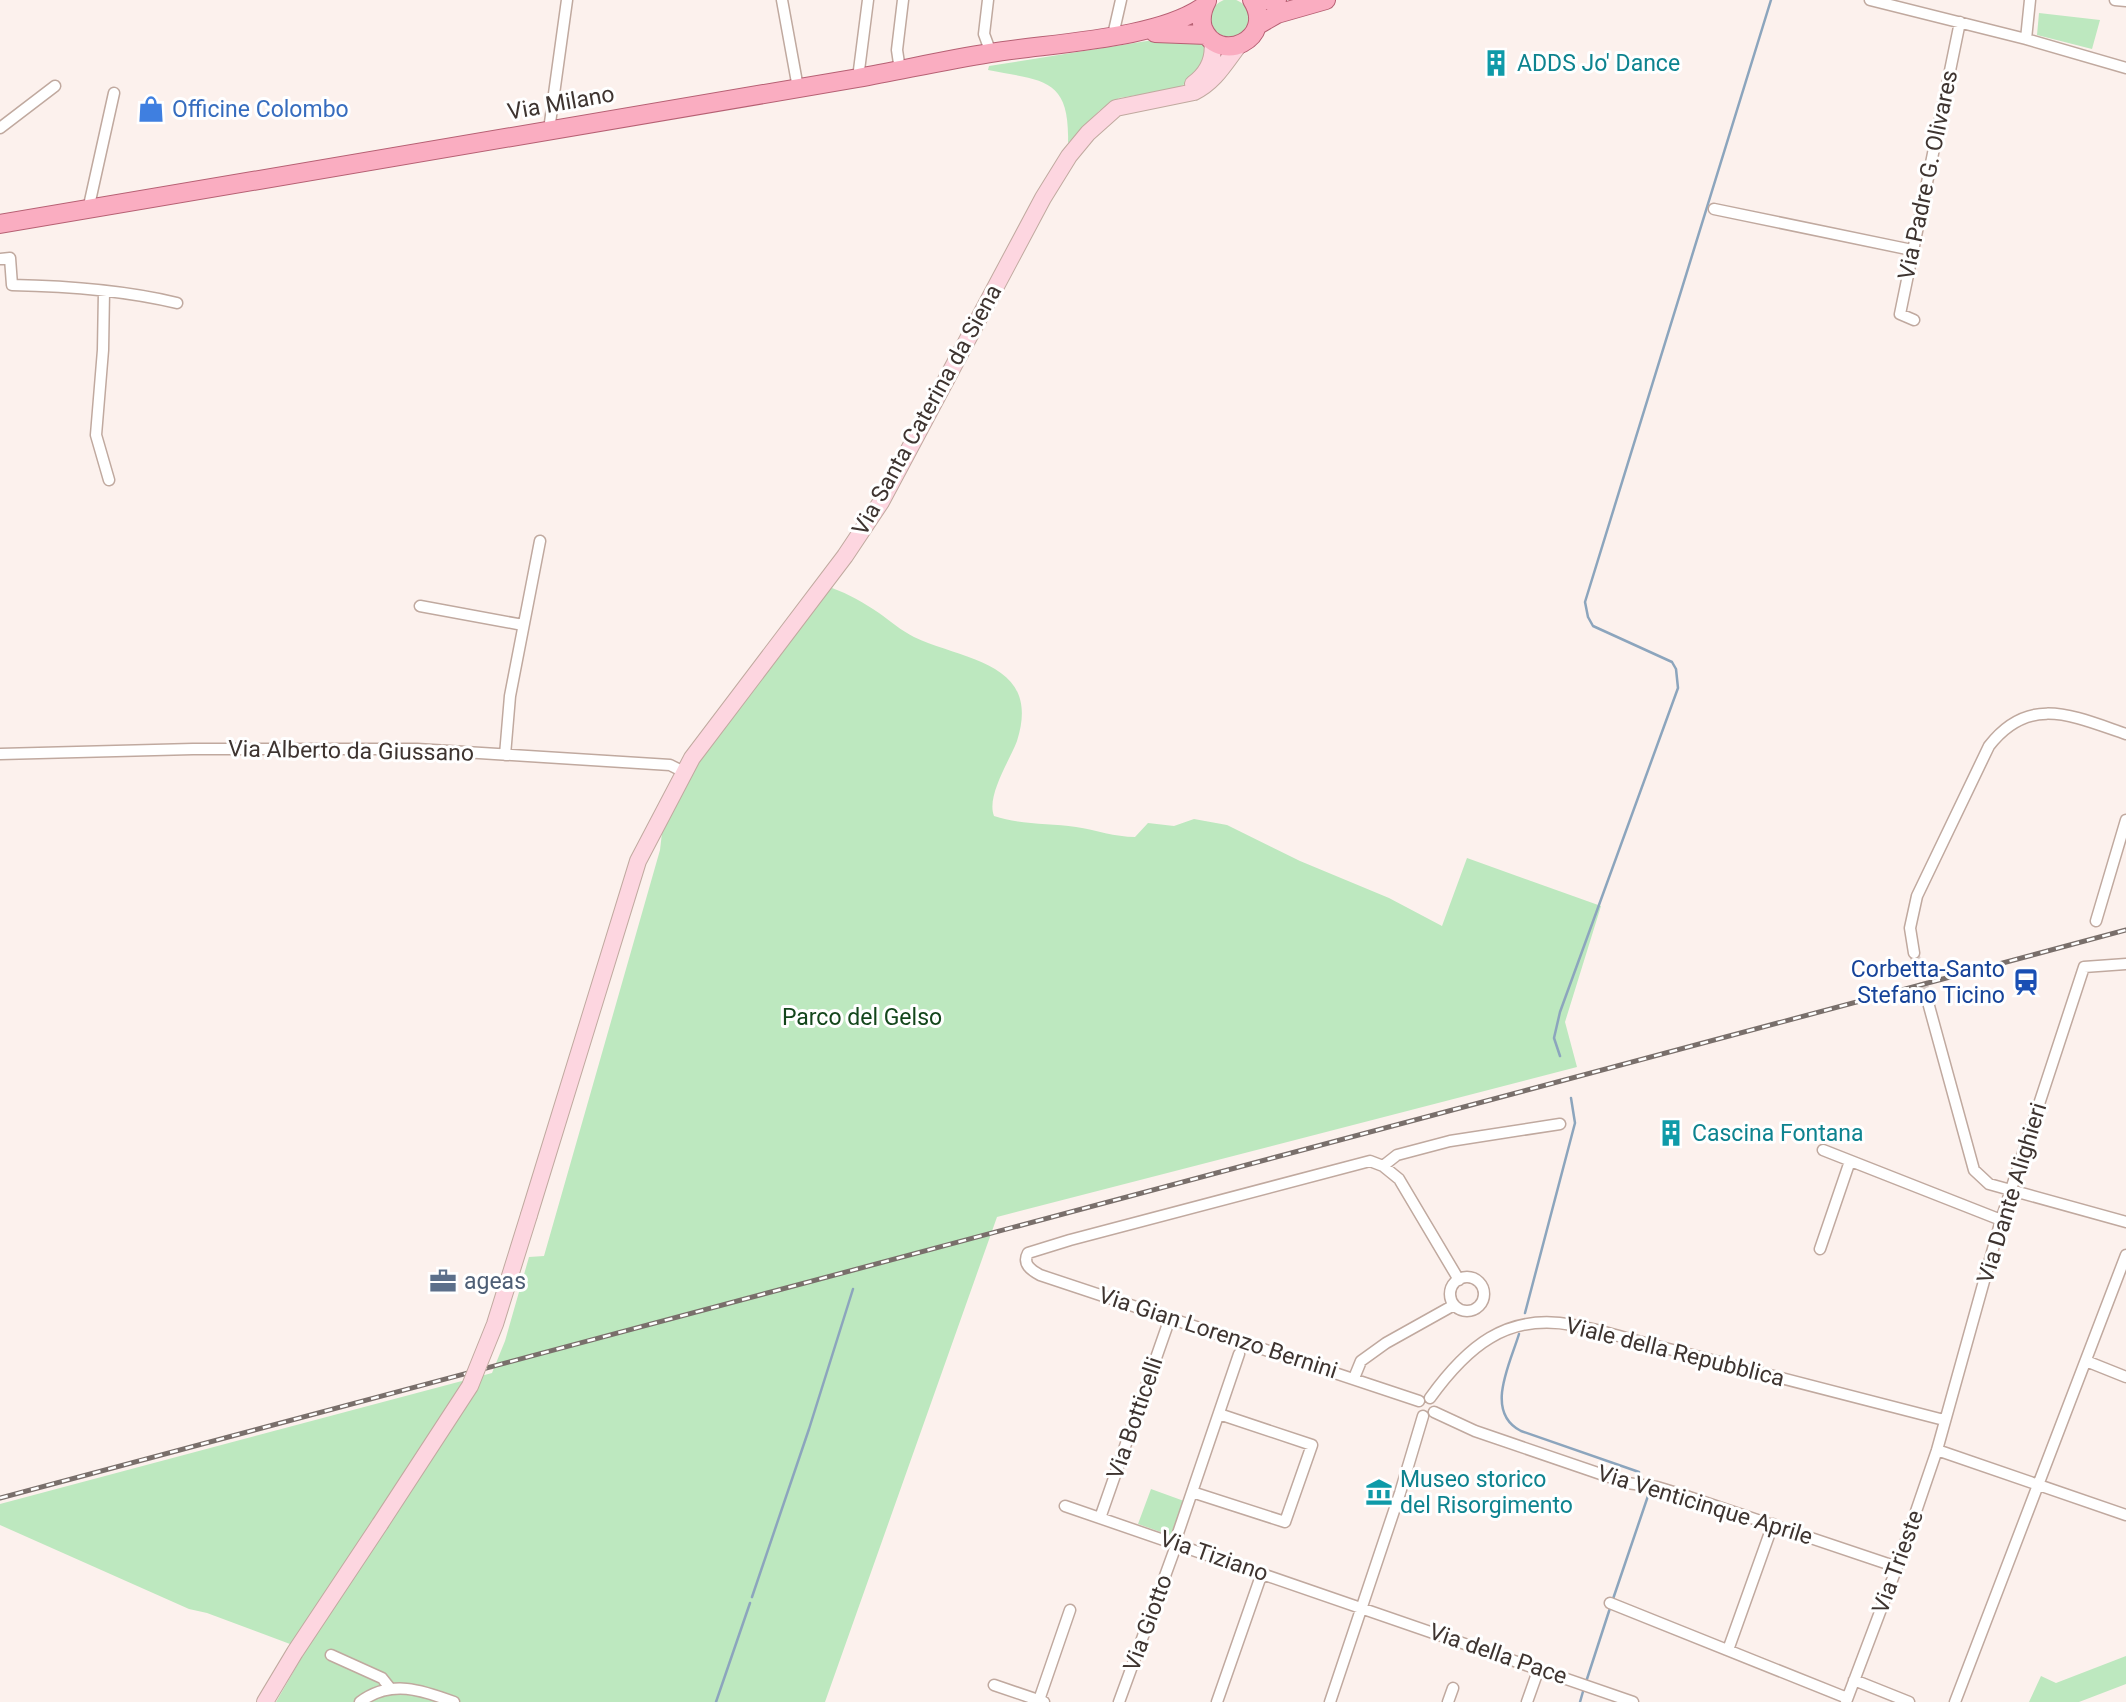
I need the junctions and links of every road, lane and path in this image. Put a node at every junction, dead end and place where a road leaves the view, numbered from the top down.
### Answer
1 (567, 0) edge
2 (782, 0) edge
3 (868, 0) edge
4 (903, 0) edge
5 (988, 0) edge
6 (1121, 0) edge
7 (1252, 0) edge
8 (1260, 0) edge
9 (1277, 0) edge
10 (1326, 0) edge
11 (1870, 0) edge
12 (2030, 0) edge
13 (2115, 0) edge
14 (2126, 1) edge
15 (1206, 3) edge
16 (1960, 22) junction
17 (1258, 25) junction
18 (1122, 34) junction
19 (1210, 37) junction
20 (2026, 39) junction
21 (1239, 45) junction
22 (991, 52) junction
23 (2126, 68) edge
24 (900, 70) junction
25 (858, 78) junction
26 (55, 86) dead end
27 (798, 88) junction
28 (114, 93) dead end
29 (1177, 96) junction
30 (0, 128) edge
31 (549, 130) junction
32 (88, 209) junction
33 (1714, 209) dead end
34 (0, 224) edge
35 (1912, 250) junction
36 (0, 259) edge
37 (104, 291) junction
38 (177, 303) dead end
39 (1914, 320) dead end
40 (110, 480) dead end
41 (540, 541) dead end
42 (420, 606) dead end
43 (523, 625) junction
44 (2126, 734) edge
45 (0, 754) edge
46 (505, 755) junction
47 (688, 765) junction
48 (2124, 827) edge
49 (2096, 921) dead end
50 (1914, 953) tunnel mouth
51 (2126, 964) edge
52 (1929, 1006) tunnel mouth
53 (1560, 1124) dead end
54 (1823, 1150) dead end
55 (1850, 1161) junction
56 (1383, 1166) junction
57 (2011, 1191) junction
58 (2001, 1220) junction
59 (2126, 1222) edge
60 (1820, 1249) dead end
61 (2126, 1255) edge
62 (1459, 1280) junction
63 (1454, 1305) junction
64 (1170, 1318) junction
65 (1239, 1354) dead end
66 (2085, 1361) junction
67 (2126, 1377) edge
68 (1354, 1378) junction
69 (1424, 1399) junction
70 (1219, 1414) junction
71 (1429, 1414) junction
72 (1944, 1420) junction
73 (1937, 1450) junction
74 (2039, 1485) junction
75 (1192, 1492) junction
76 (1065, 1506) dead end
77 (2126, 1515) edge
78 (1100, 1518) junction
79 (1773, 1524) junction
80 (1176, 1543) junction
81 (1897, 1567) junction
82 (1262, 1573) junction
83 (1612, 1604) dead end
84 (1362, 1608) junction
85 (1070, 1610) dead end
86 (1728, 1650) junction
87 (331, 1655) dead end
88 (1539, 1668) junction
89 (1854, 1680) junction
90 (994, 1685) dead end
91 (390, 1688) junction
92 (1453, 1688) dead end
93 (1847, 1700) edge
94 (1042, 1701) edge
95 (265, 1702) edge
96 (360, 1702) edge
97 (454, 1702) edge
98 (1119, 1702) edge
99 (1217, 1702) edge
100 (1330, 1702) edge
101 (1448, 1702) edge
102 (1527, 1702) edge
103 (1633, 1702) edge
104 (1909, 1702) edge
105 (1955, 1702) edge

1 - 31 street
2 - 27 street
3 - 25 street
4 - 24 street
5 - 22 street
6 - 18 street
7 - 17 main road
8 - 9 main road
10 - 17 main road
11 - 16 street
12 - 20 street
13 - 14 street
15 - 18 main road
15 - 19 main road
16 - 20 street
16 - 35 street, Via Padre G. Olivares
17 - 21 main road
18 - 19 main road
18 - 22 main road, Via Milano
19 - 21 main road
19 - 29 street, Via Santa Caterina da Siena
20 - 23 street
21 - 29 street, Via Santa Caterina da Siena
22 - 24 main road, Via Milano
24 - 25 main road, Via Milano
25 - 27 main road, Via Milano
26 - 30 street
27 - 31 main road, Via Milano
28 - 32 street
29 - 47 street, Via Santa Caterina da Siena
31 - 32 main road, Via Milano
32 - 34 main road, Via Milano
33 - 35 street
35 - 39 street, Via Padre G. Olivares
36 - 37 street
37 - 38 street
37 - 40 street
41 - 43 street
42 - 43 street
43 - 46 street
44 - 50 street
45 - 46 street, Via Alberto da Giussano
46 - 47 street, Via Alberto da Giussano
47 - 95 street, Via Santa Caterina da Siena, bridge
48 - 49 street
51 - 57 street, Via Dante Alighieri
52 - 57 street
53 - 56 street
54 - 55 street
55 - 58 street
55 - 60 street
56 - 62 street
56 - 64 street, Via Gian Lorenzo Bernini
57 - 58 street, Via Dante Alighieri
57 - 59 street
58 - 72 street, Via Dante Alighieri
61 - 66 street
62 - 63 street
62 - 63 street
63 - 68 street
64 - 68 street, Via Gian Lorenzo Bernini
64 - 78 street, Via Botticelli
65 - 70 street, Via Giotto
66 - 67 street
66 - 74 street
68 - 69 street, Via Gian Lorenzo Bernini
69 - 71 street
69 - 71 street
69 - 72 street, Viale della Repubblica
70 - 75 street, Via Giotto
70 - 75 street
71 - 79 street, Via Venticinque Aprile
71 - 84 street
72 - 73 street, Via Trieste
73 - 74 street
73 - 81 street, Via Trieste
74 - 77 street
74 - 105 street
75 - 80 street, Via Giotto
76 - 78 street, Via Tiziano
78 - 80 street, Via Tiziano
79 - 81 street, Via Venticinque Aprile
79 - 86 street
80 - 82 street, Via Tiziano
80 - 98 street, Via Giotto
81 - 89 street, Via Trieste
82 - 84 street, Via Tiziano
82 - 99 street
83 - 86 street
84 - 88 street, Via della Pace
84 - 100 street
85 - 94 street
86 - 93 street
87 - 91 street
88 - 102 street
88 - 103 street, Via della Pace
89 - 93 street, Via Trieste
89 - 104 street
90 - 94 street
91 - 96 street
91 - 97 street
92 - 101 street

